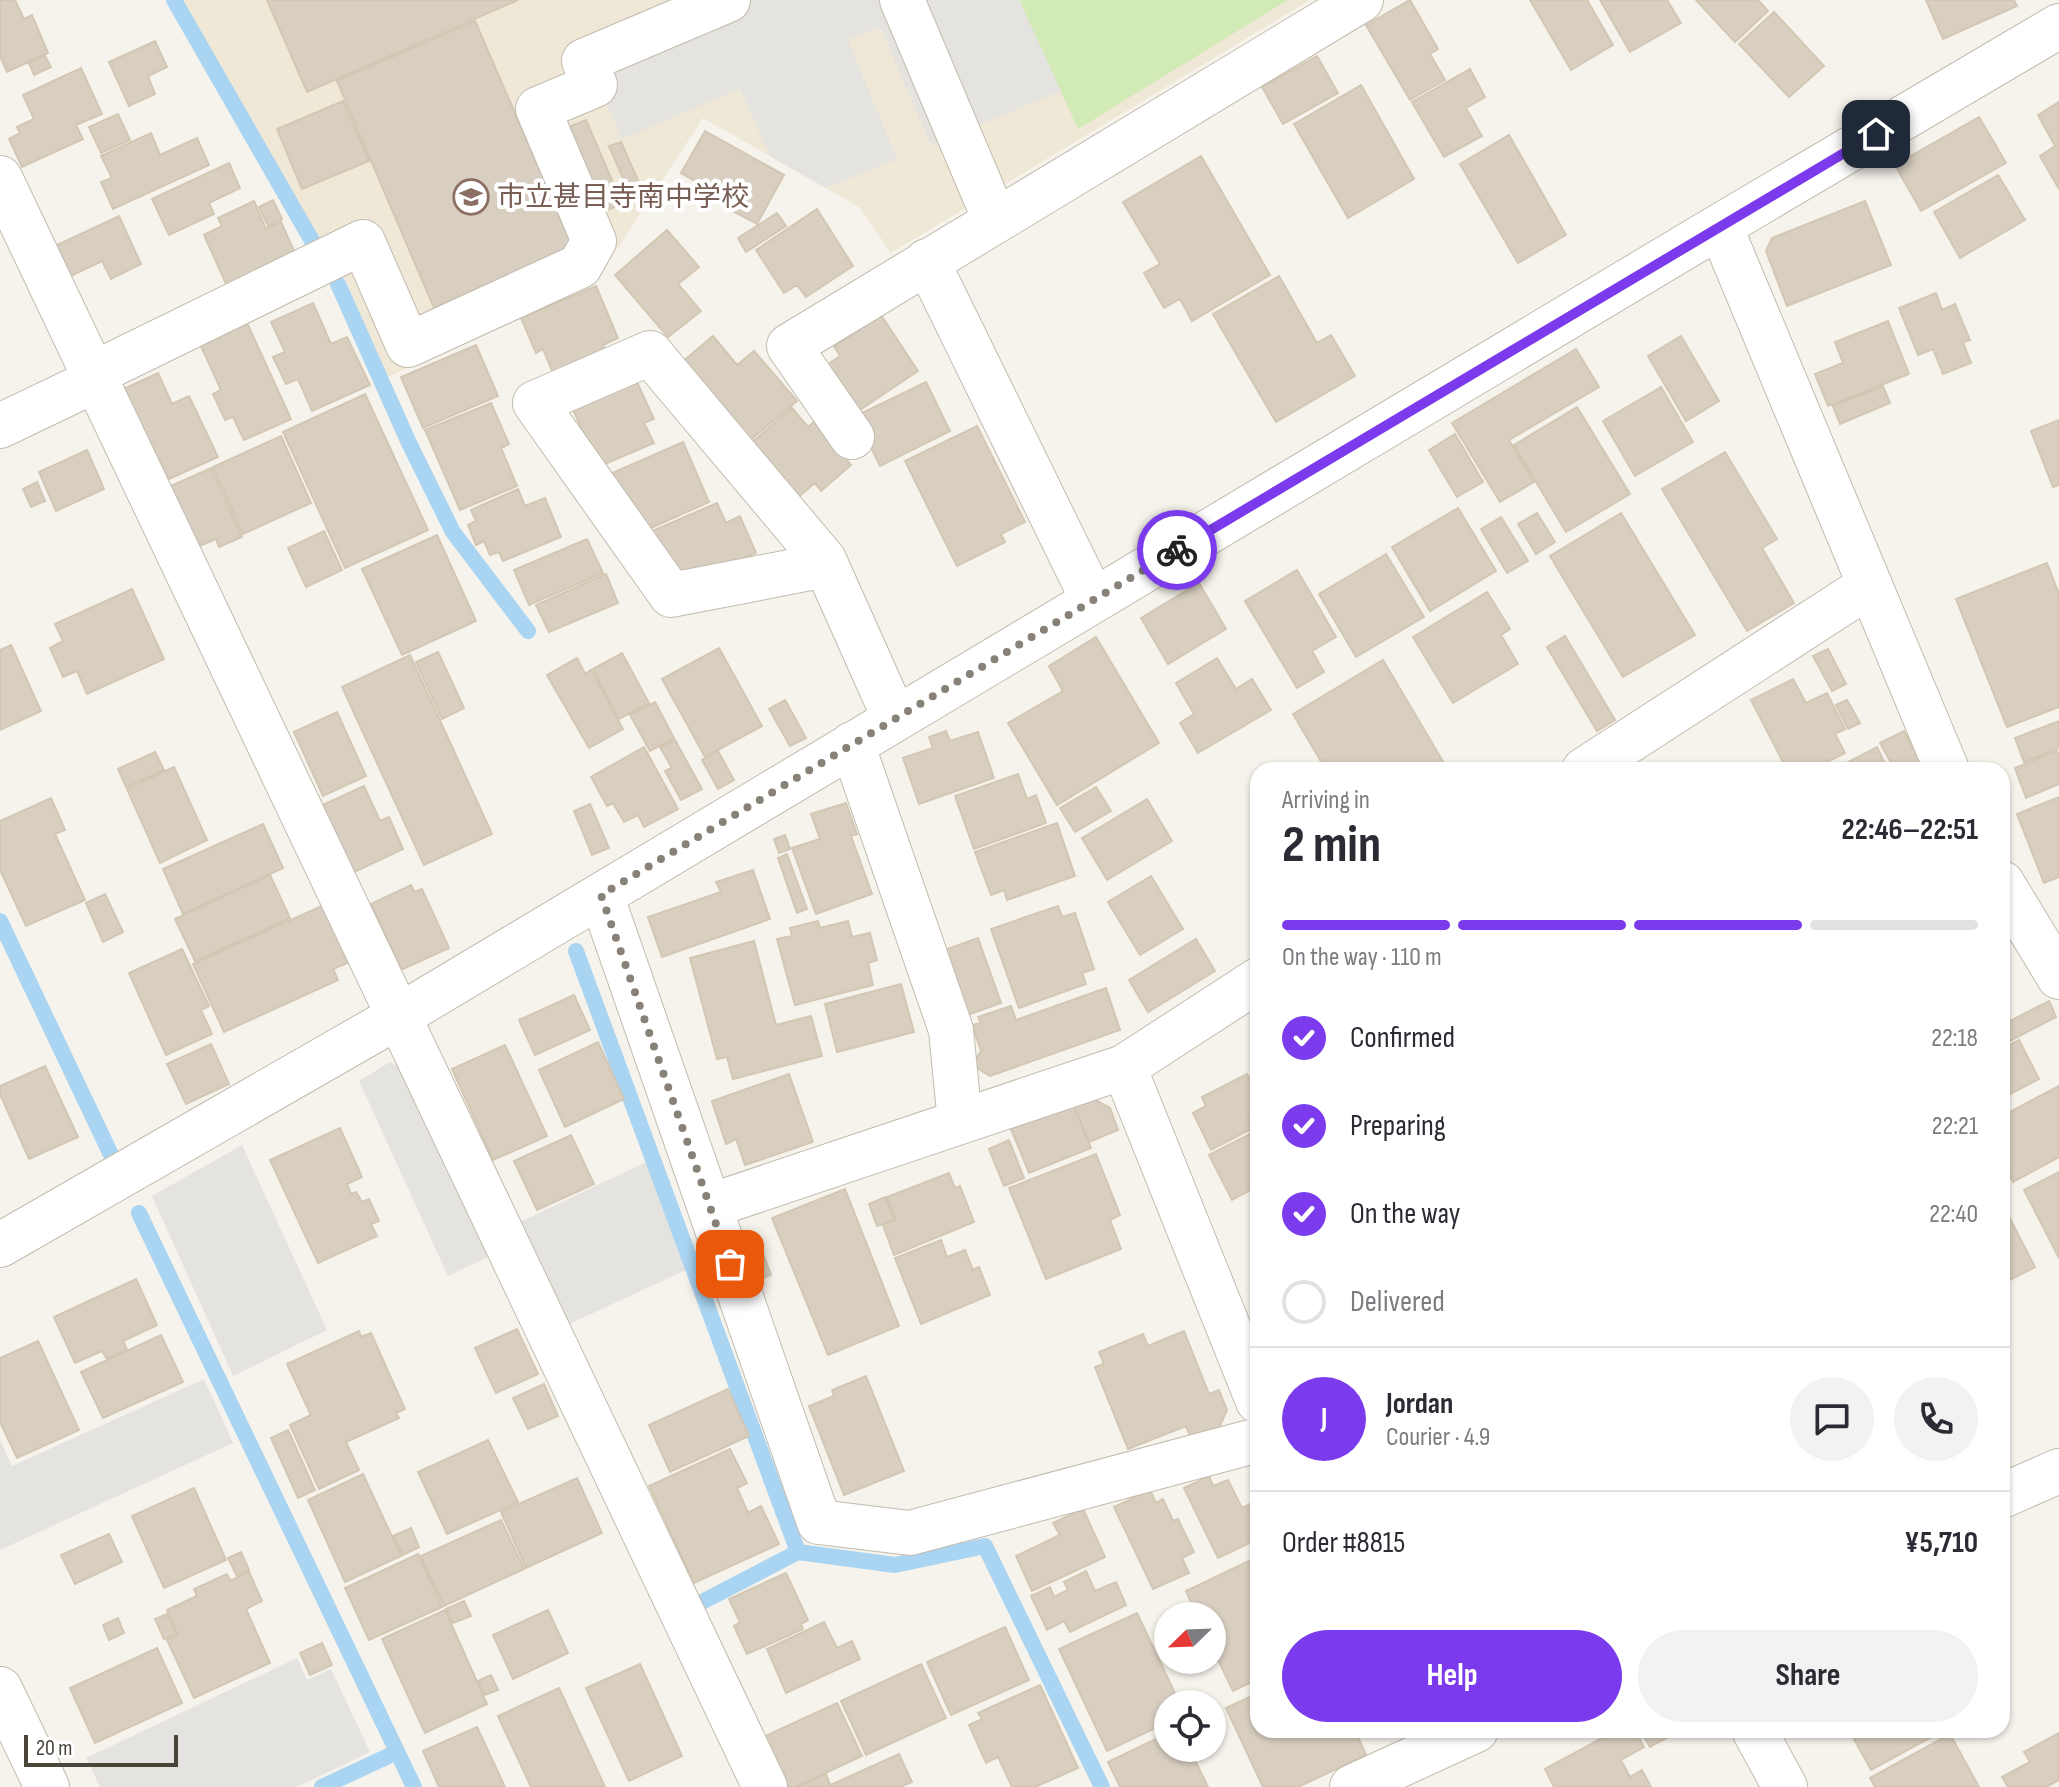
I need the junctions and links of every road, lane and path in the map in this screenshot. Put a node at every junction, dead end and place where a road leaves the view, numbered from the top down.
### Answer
1 (728, 0) edge
2 (902, 0) edge
3 (1361, 0) edge
4 (2059, 26) edge
5 (0, 178) edge
6 (995, 220) junction
7 (1720, 226) junction
8 (927, 261) junction
9 (94, 377) junction
10 (0, 426) edge
11 (852, 437) dead end
12 (826, 565) junction
13 (1870, 585) junction
14 (1093, 600) junction
15 (895, 719) junction
16 (852, 744) junction
17 (1606, 762) edge
18 (1944, 762) edge
19 (601, 895) junction
20 (2010, 896) edge
21 (2059, 977) edge
22 (1250, 985) edge
23 (399, 1016) junction
24 (1124, 1067) junction
25 (960, 1122) junction
26 (710, 1206) junction
27 (0, 1245) edge
28 (1250, 1381) edge
29 (1250, 1442) edge
30 (2059, 1471) edge
31 (2010, 1492) edge
32 (0, 1689) edge
33 (1460, 1738) edge
34 (1758, 1738) edge
35 (1422, 1757) edge
36 (47, 1787) edge
37 (765, 1787) edge
38 (1352, 1787) edge
39 (1785, 1787) edge

1 - 9 street
2 - 6 street
3 - 6 street
4 - 7 street
5 - 9 street
6 - 8 street
7 - 13 street
7 - 14 street
8 - 11 street
8 - 14 street
9 - 10 street
9 - 23 street
12 - 12 street
12 - 15 street
13 - 17 street
13 - 18 street
14 - 15 street
15 - 16 street
16 - 19 street
16 - 25 street
19 - 23 street
19 - 26 street
20 - 21 street
22 - 24 street
23 - 27 street
23 - 37 street
24 - 25 street
24 - 28 street
25 - 26 street
26 - 29 street
30 - 31 street
32 - 36 street
33 - 35 street
34 - 39 street
35 - 38 street

